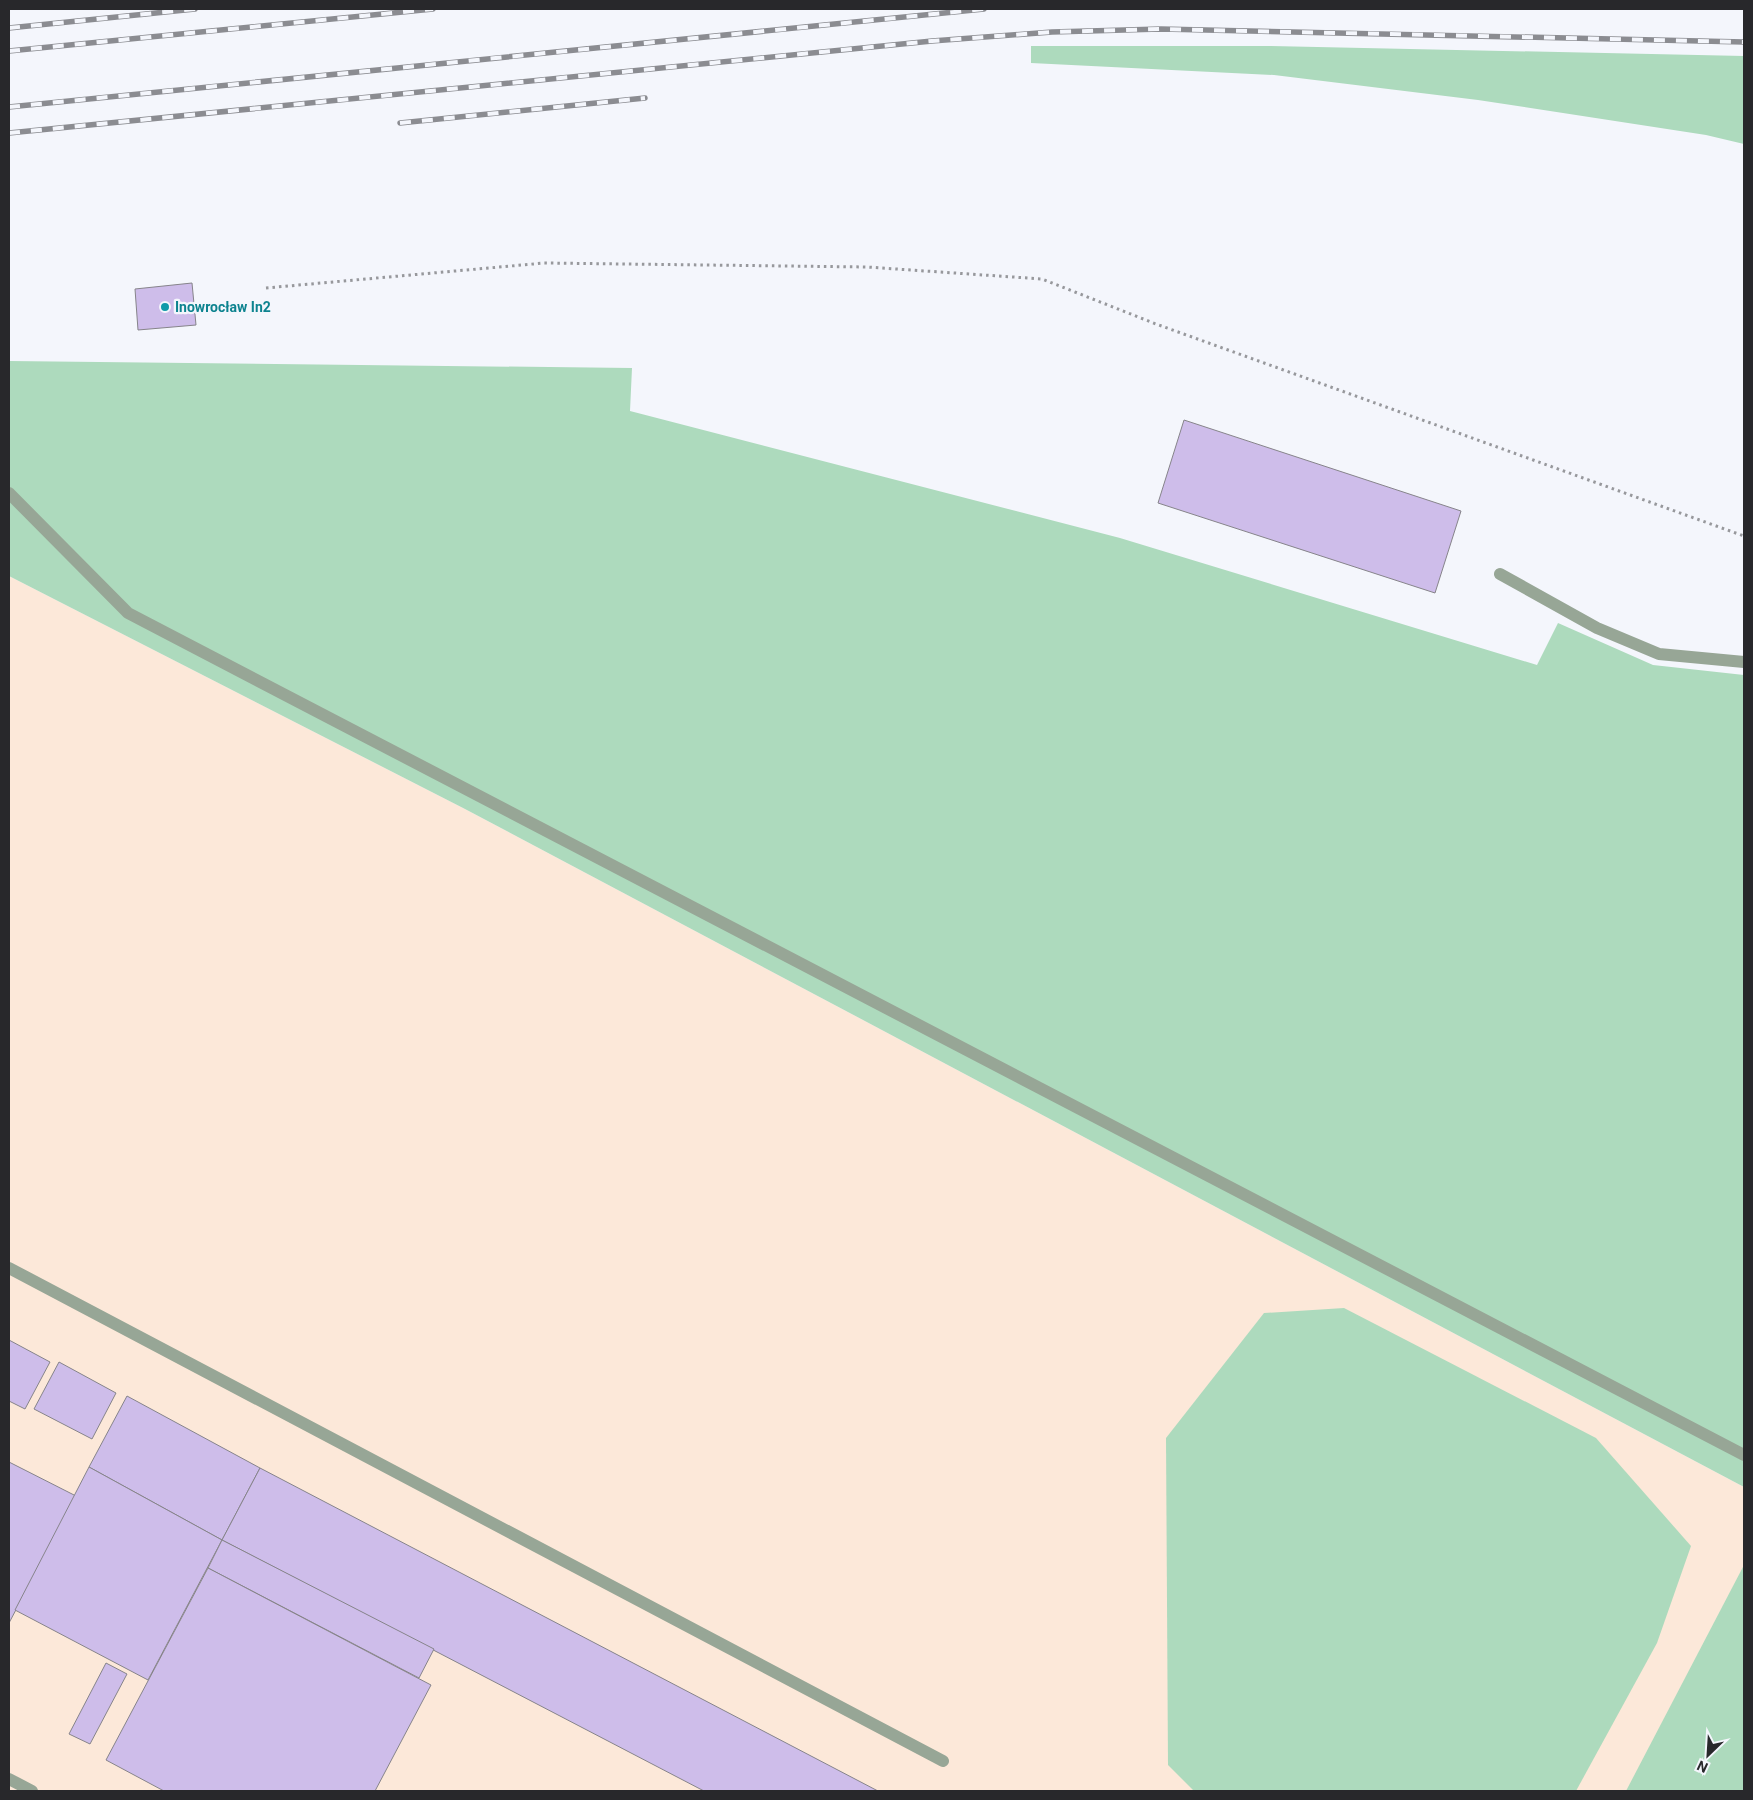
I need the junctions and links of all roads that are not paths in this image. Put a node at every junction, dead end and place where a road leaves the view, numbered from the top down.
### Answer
1 (9, 494) edge
2 (1500, 574) dead end
3 (1744, 662) edge
4 (9, 1268) edge
5 (1744, 1455) edge
6 (943, 1761) dead end
7 (9, 1779) edge
8 (32, 1791) edge

1 - 5 street
2 - 3 street
4 - 6 street
7 - 8 street

